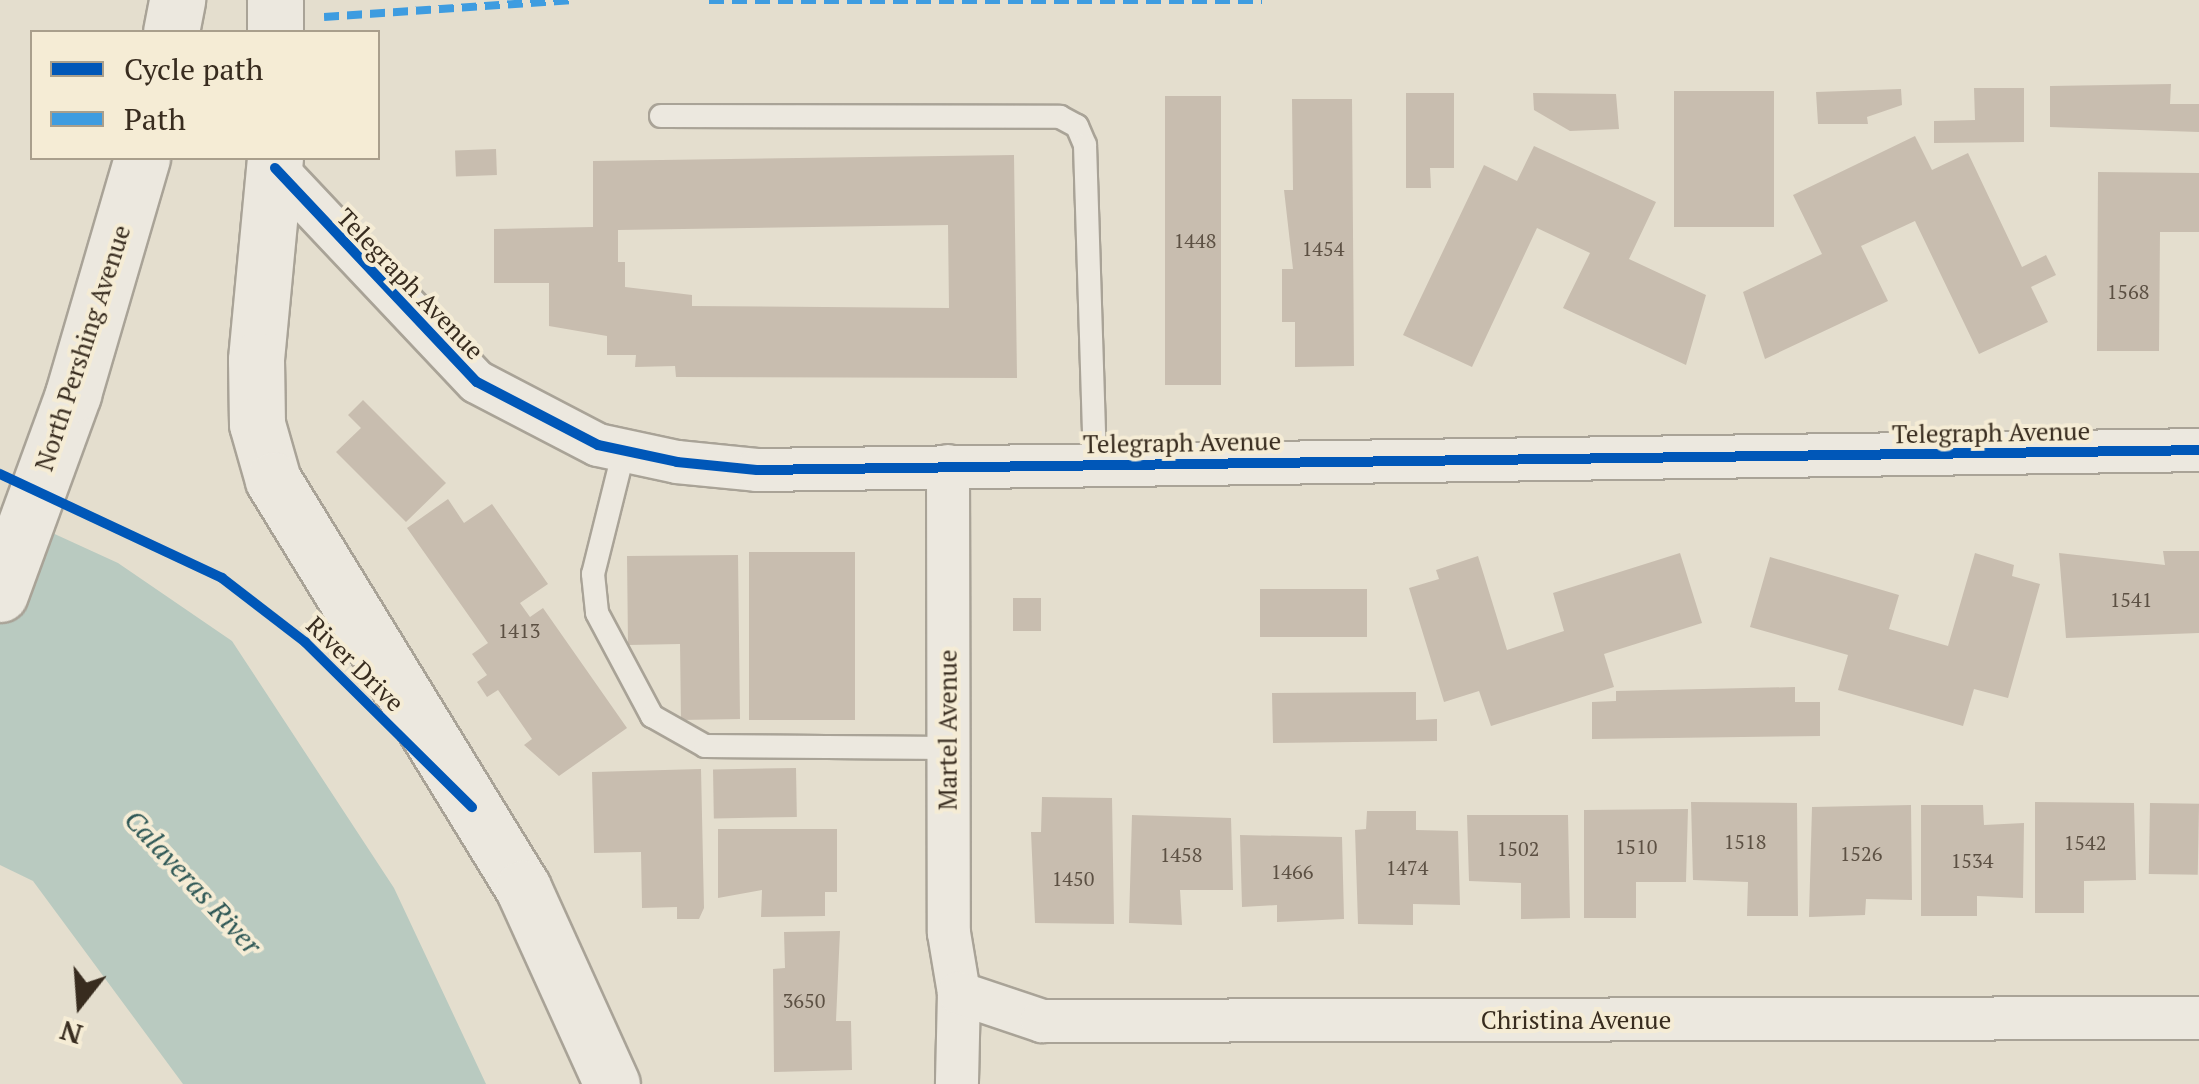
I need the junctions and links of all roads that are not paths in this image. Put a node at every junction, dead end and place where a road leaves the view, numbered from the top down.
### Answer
1 (176, 0) edge
2 (275, 0) edge
3 (171, 30) edge
4 (276, 30) edge
5 (660, 116) dead end
6 (141, 160) edge
7 (275, 163) edge
8 (624, 450) junction
9 (2199, 450) edge
10 (1095, 464) junction
11 (948, 466) junction
12 (0, 594) edge
13 (948, 748) junction
14 (959, 993) junction
15 (2199, 1018) edge
16 (612, 1084) edge
17 (957, 1084) edge

1 - 3 street
2 - 4 street
5 - 10 lane
6 - 12 street, North Pershing Avenue
7 - 8 street, Telegraph Avenue
7 - 16 street, River Drive
8 - 11 street, Telegraph Avenue
8 - 13 lane
9 - 10 street, Telegraph Avenue
10 - 11 street, Telegraph Avenue
11 - 13 street, Martel Avenue
13 - 14 street, Martel Avenue
14 - 15 street, Christina Avenue
14 - 17 street, Martel Avenue

